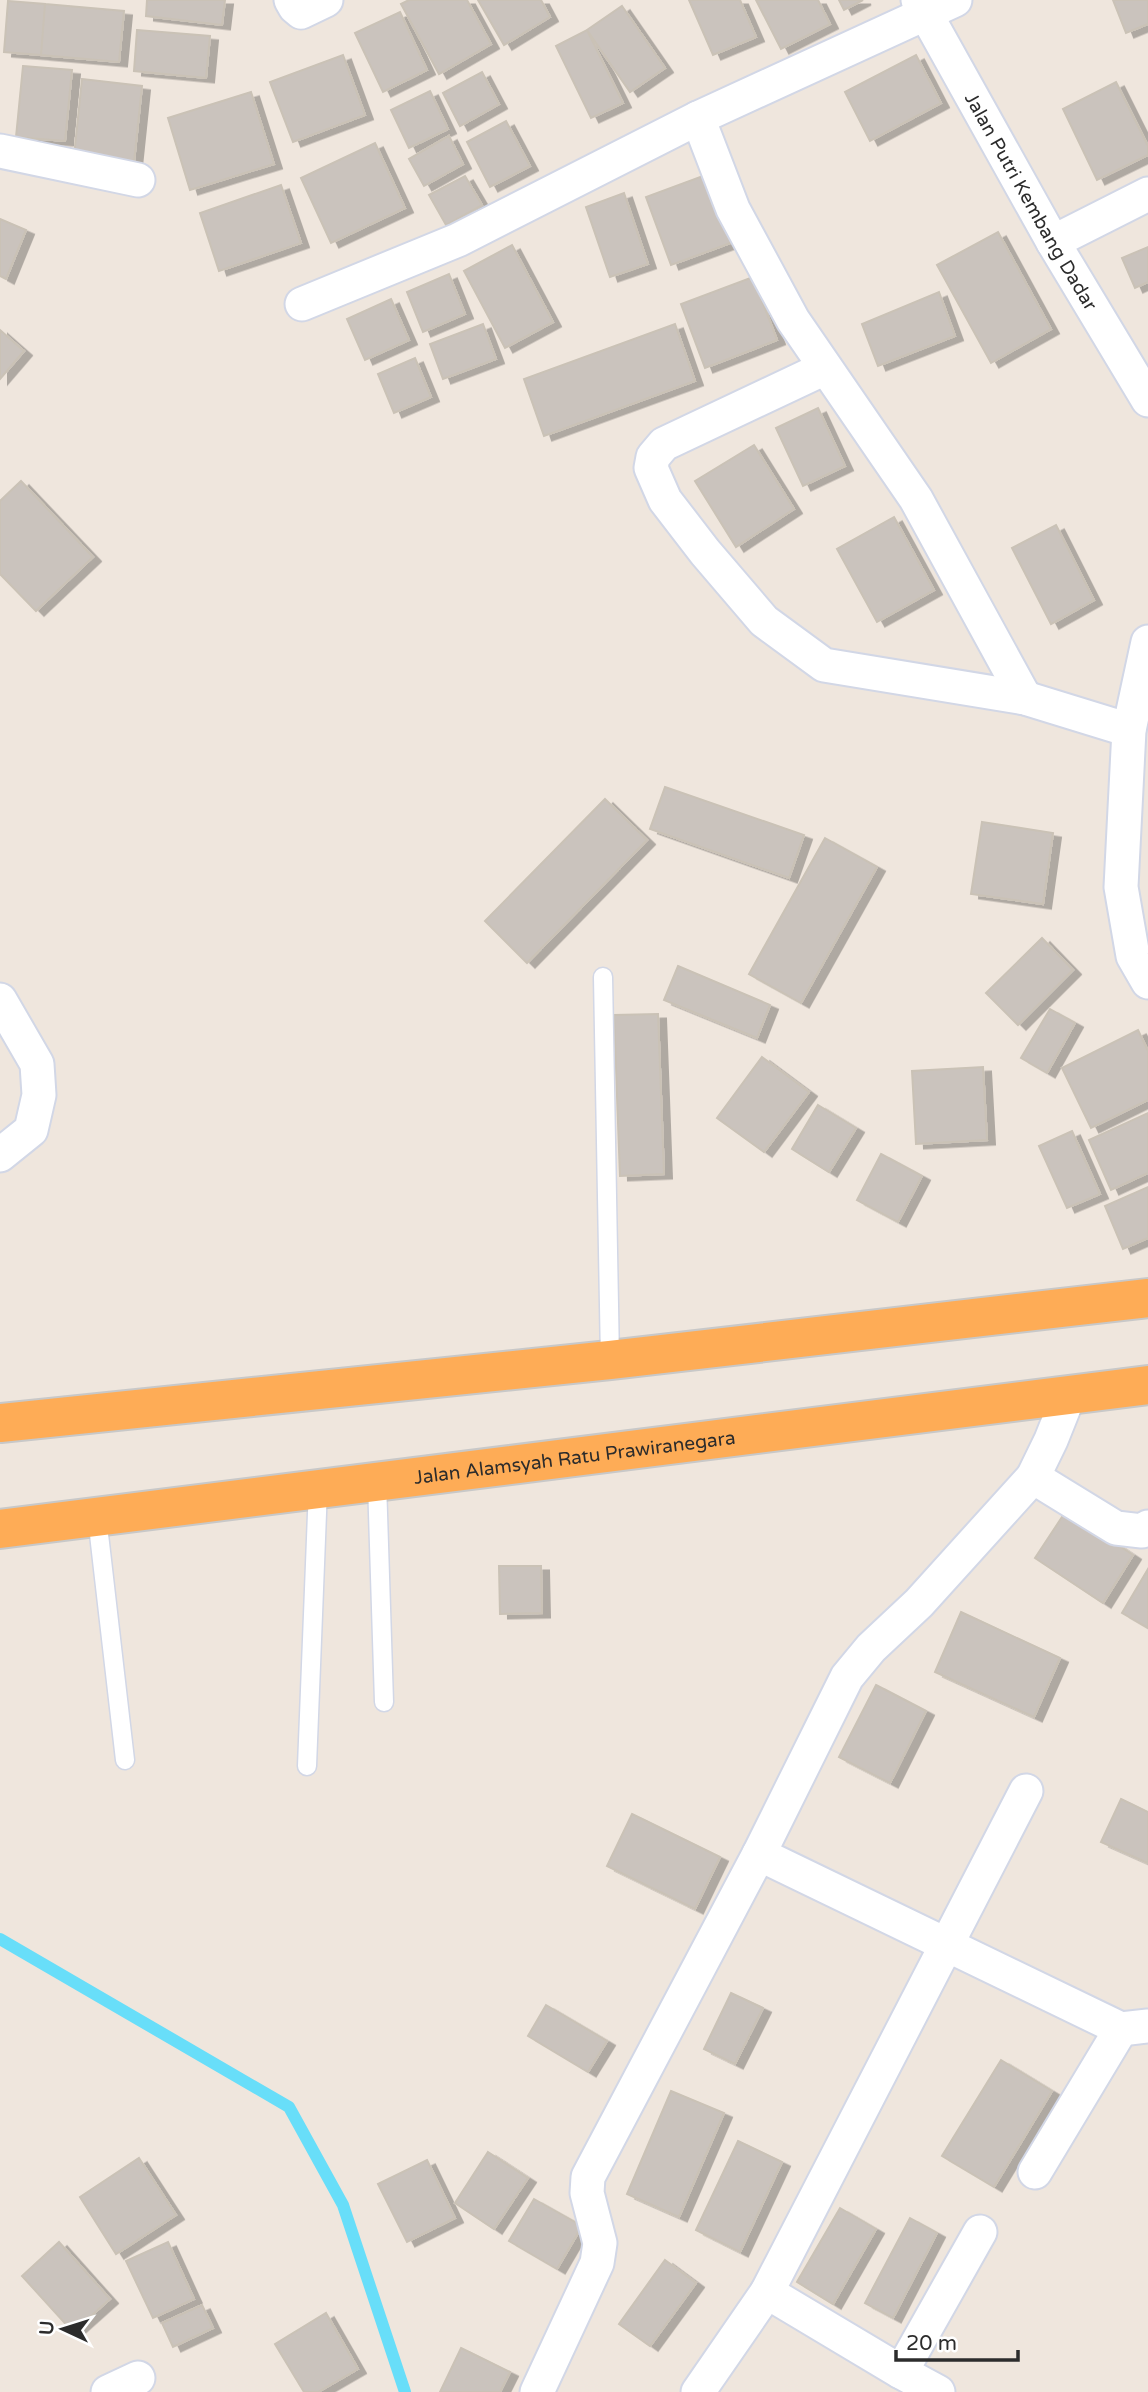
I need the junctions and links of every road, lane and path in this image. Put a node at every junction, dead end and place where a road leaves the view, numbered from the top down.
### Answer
1 (291, 0) edge
2 (326, 0) edge
3 (933, 4) edge
4 (698, 118) junction
5 (0, 151) edge
6 (138, 180) dead end
7 (1148, 194) edge
8 (1053, 242) junction
9 (302, 304) dead end
10 (825, 368) junction
11 (1148, 400) edge
12 (1148, 642) edge
13 (1025, 698) junction
14 (1129, 730) junction
15 (603, 977) dead end
16 (1148, 982) edge
17 (0, 1000) edge
18 (0, 1155) edge
19 (1148, 1298) edge
20 (610, 1360) junction
21 (1148, 1385) edge
22 (1069, 1395) junction
23 (0, 1423) edge
24 (1033, 1477) junction
25 (377, 1482) junction
26 (318, 1488) junction
27 (97, 1517) junction
28 (1148, 1527) edge
29 (0, 1529) edge
30 (384, 1702) dead end
31 (125, 1760) dead end
32 (307, 1766) dead end
33 (1026, 1791) dead end
34 (759, 1854) junction
35 (946, 1944) junction
36 (1135, 2027) edge
37 (1035, 2172) dead end
38 (980, 2232) dead end
39 (767, 2292) junction
40 (901, 2372) junction
41 (138, 2378) dead end
42 (108, 2392) edge
43 (537, 2392) edge
44 (698, 2392) edge
45 (938, 2392) edge

1 - 2 street
3 - 4 street
3 - 8 street, Jalan Putri Kembang Dadar
4 - 9 street
4 - 10 street
5 - 6 street
7 - 8 street
8 - 11 street, Jalan Putri Kembang Dadar
10 - 13 street
10 - 13 street
12 - 14 street
13 - 14 street
14 - 16 street
15 - 20 lane
17 - 18 street
19 - 20 highway
20 - 23 highway
21 - 22 highway, Jalan Alamsyah Ratu Prawiranegara
22 - 24 street
22 - 25 highway, Jalan Alamsyah Ratu Prawiranegara
24 - 28 street
24 - 34 street
25 - 26 highway, Jalan Alamsyah Ratu Prawiranegara
25 - 30 lane
26 - 27 highway, Jalan Alamsyah Ratu Prawiranegara
26 - 32 lane
27 - 29 highway, Jalan Alamsyah Ratu Prawiranegara
27 - 31 lane
33 - 35 street
34 - 35 street
34 - 43 street
35 - 36 street
35 - 39 street
36 - 37 street
38 - 40 street
39 - 40 street
39 - 44 street
40 - 45 street
41 - 42 street

